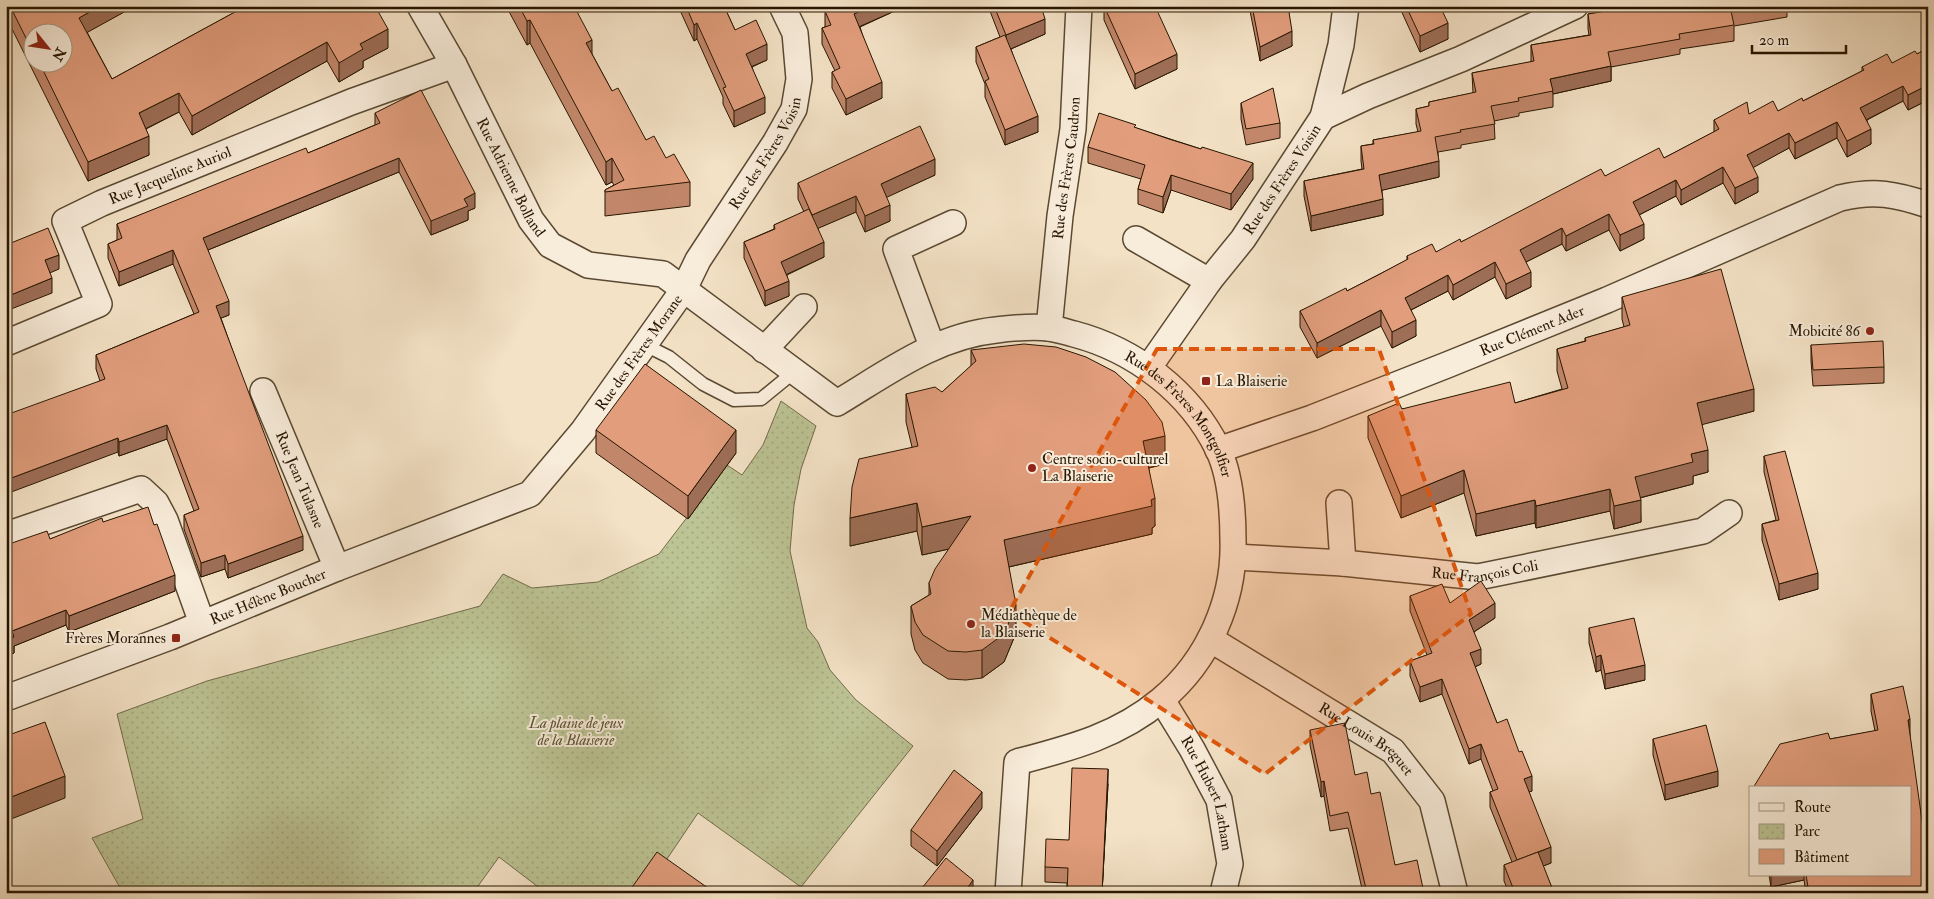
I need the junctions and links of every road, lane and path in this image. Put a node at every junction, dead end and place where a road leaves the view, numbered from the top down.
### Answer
1 (420, 6) edge
2 (782, 6) edge
3 (1079, 6) edge
4 (1346, 6) edge
5 (1575, 6) edge
6 (454, 64) junction
7 (1323, 117) junction
8 (1928, 205) edge
9 (954, 222) dead end
10 (1136, 239) dead end
11 (1209, 281) junction
12 (684, 289) junction
13 (804, 307) dead end
14 (1049, 328) junction
15 (6, 343) edge
16 (645, 345) junction
17 (932, 346) junction
18 (764, 350) junction
19 (1149, 367) junction
20 (794, 372) junction
21 (263, 391) dead end
22 (1218, 450) junction
23 (530, 494) joint
24 (1339, 503) dead end
25 (1729, 513) dead end
26 (6, 535) edge
27 (1234, 557) junction
28 (1343, 563) junction
29 (337, 568) junction
30 (202, 623) junction
31 (1210, 640) junction
32 (6, 698) edge
33 (1162, 700) junction
34 (1008, 893) edge
35 (1223, 893) edge
36 (1454, 893) edge

1 - 6 street, Rue Adrienne Bolland
2 - 12 street, Rue des Frères Voisin
3 - 14 street, Rue des Frères Caudron
4 - 7 street
5 - 7 street, Rue des Frères Voisin
6 - 12 street, Rue Adrienne Bolland
6 - 15 street, Rue Jacqueline Auriol
7 - 11 street, Rue des Frères Voisin
8 - 22 street, Rue Clément Ader
9 - 17 street
10 - 11 street
11 - 19 street, Rue des Frères Voisin
12 - 16 street, Rue des Frères Morane
12 - 18 street, Rue des Frères Morane
13 - 18 street
14 - 17 street, Rue des Frères Montgolfier
14 - 19 street, Rue des Frères Montgolfier
16 - 20 lane
16 - 23 street, Rue des Frères Morane
17 - 20 street, Rue des Frères Montgolfier
18 - 20 street, Rue des Frères Montgolfier
19 - 22 street, Rue des Frères Montgolfier
21 - 29 street, Rue Jean Tulasne
22 - 27 street, Rue des Frères Montgolfier
23 - 29 street, Rue Hélène Boucher
24 - 28 street
25 - 28 street, Rue François Coli
26 - 30 street
27 - 28 street, Rue François Coli
27 - 31 street, Rue des Frères Montgolfier
29 - 30 street, Rue Hélène Boucher
30 - 32 street, Rue Hélène Boucher
31 - 33 street, Rue des Frères Montgolfier
31 - 36 street, Rue Louis Breguet
33 - 34 street, Rue des Frères Montgolfier
33 - 35 street, Rue Hubert Latham

